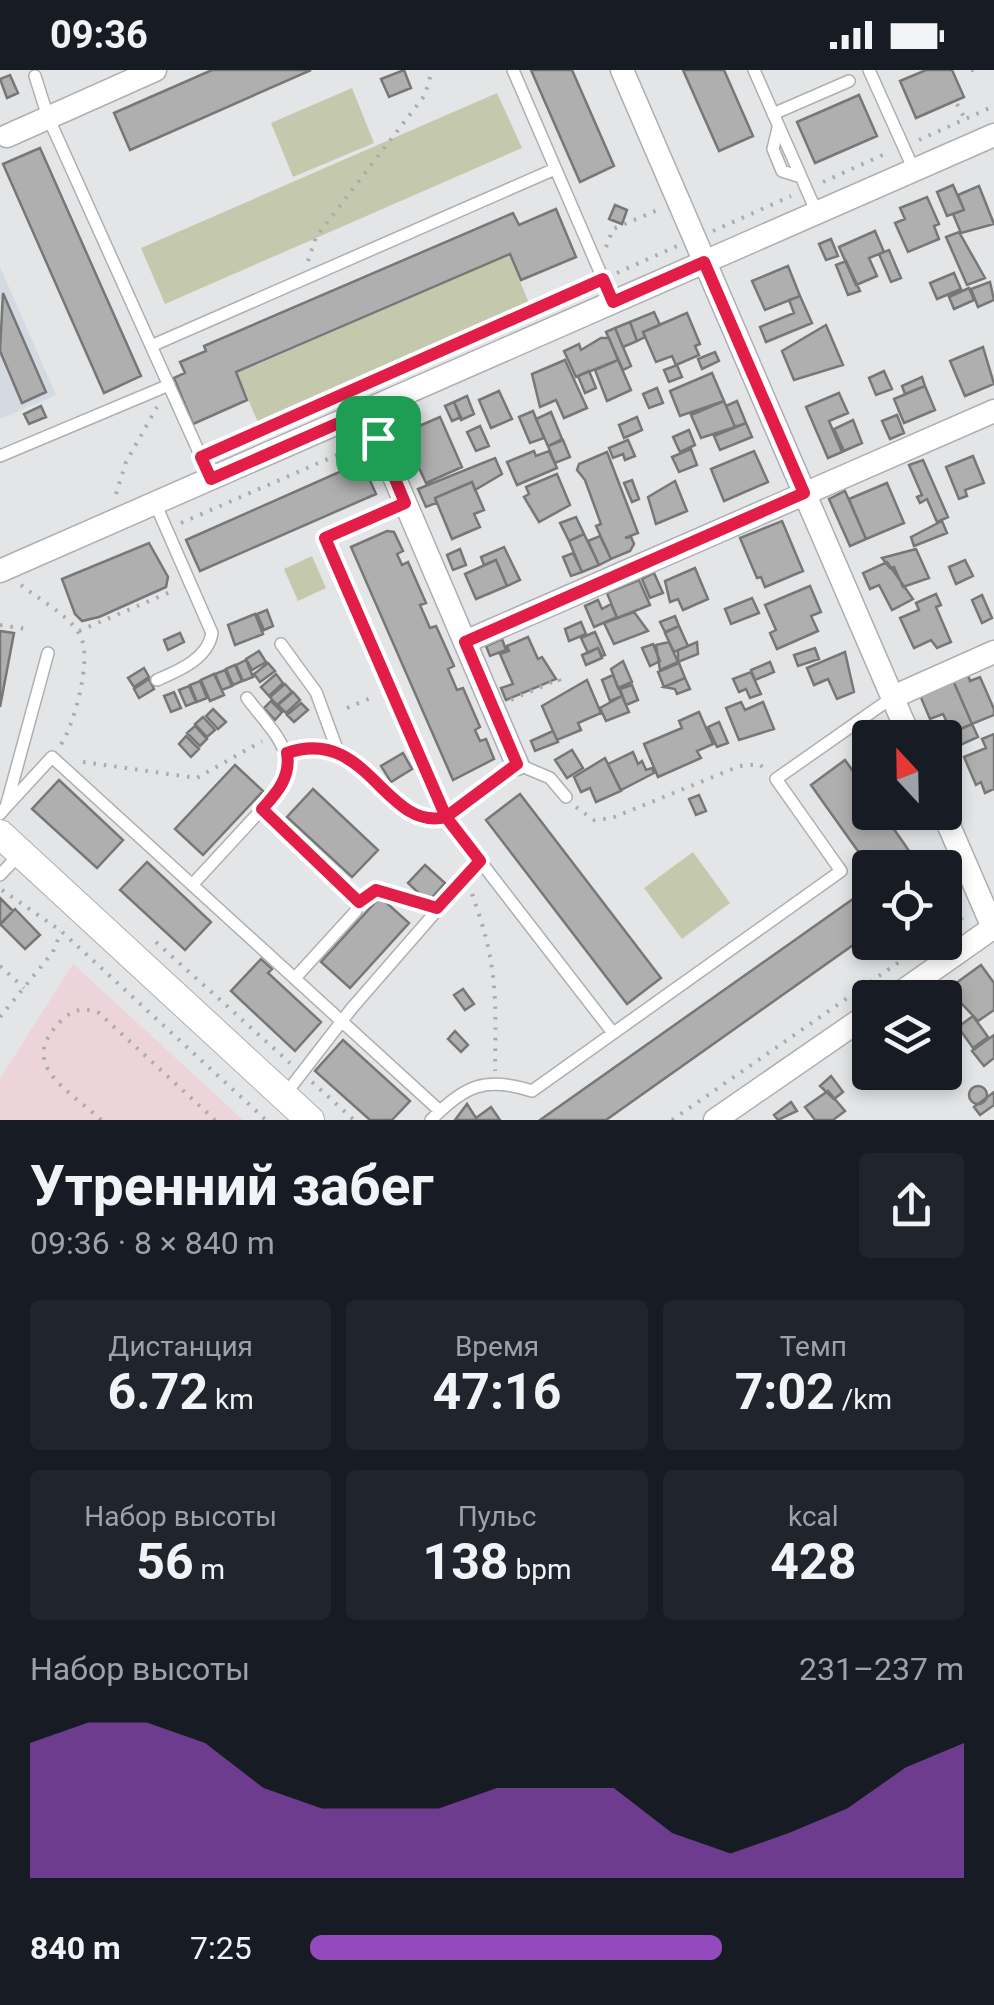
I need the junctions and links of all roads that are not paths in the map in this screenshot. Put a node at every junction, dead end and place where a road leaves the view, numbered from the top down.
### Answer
1 (156, 70) edge
2 (512, 70) edge
3 (622, 70) edge
4 (754, 70) edge
5 (870, 70) edge
6 (35, 76) dead end
7 (849, 81) dead end
8 (48, 117) junction
9 (776, 120) junction
10 (994, 135) edge
11 (6, 136) dead end
12 (555, 169) junction
13 (914, 170) junction
14 (817, 212) junction
15 (704, 262) junction
16 (613, 302) junction
17 (151, 346) junction
18 (168, 386) junction
19 (994, 410) edge
20 (366, 411) junction
21 (0, 456) edge
22 (211, 479) junction
23 (804, 493) junction
24 (155, 503) junction
25 (405, 503) junction
26 (9, 577) edge
27 (465, 642) junction
28 (281, 644) dead end
29 (994, 652) edge
30 (48, 653) dead end
31 (156, 680) dead end
32 (892, 697) junction
33 (247, 698) dead end
34 (902, 720) edge
35 (337, 750) junction
36 (287, 753) junction
37 (517, 764) junction
38 (566, 797) road end
39 (262, 809) junction
40 (446, 817) junction
41 (7, 827) edge
42 (951, 830) edge
43 (480, 861) junction
44 (0, 875) edge
45 (192, 885) junction
46 (994, 928) edge
47 (294, 978) junction
48 (918, 980) edge
49 (341, 1022) junction
50 (852, 1026) edge
51 (613, 1033) junction
52 (284, 1096) junction
53 (435, 1116) edge
54 (310, 1120) edge
55 (716, 1120) edge

1 - 8 street
2 - 12 lane
3 - 15 street
4 - 9 lane
5 - 13 lane
6 - 8 lane
7 - 9 lane
8 - 11 street
8 - 17 lane
9 - 14 lane
10 - 13 street
12 - 16 lane
12 - 17 lane
13 - 14 street
14 - 15 street
15 - 16 street
15 - 23 street
16 - 20 street
17 - 18 lane
18 - 21 lane
18 - 22 lane
19 - 23 street
20 - 22 street
20 - 25 street
22 - 24 street
23 - 27 street
23 - 32 street
24 - 26 street
24 - 31 lane
25 - 27 street
25 - 40 lane
27 - 37 street
28 - 35 lane
29 - 32 street
30 - 41 lane
32 - 34 street
32 - 51 lane
33 - 36 lane
35 - 36 lane
35 - 40 lane
36 - 39 lane
37 - 38 lane
37 - 40 lane
39 - 45 lane
39 - 47 lane
40 - 43 lane
41 - 44 lane
41 - 45 lane
41 - 52 street
42 - 46 street
43 - 49 lane
43 - 51 lane
45 - 47 lane
46 - 48 street
47 - 49 lane
49 - 52 lane
49 - 53 lane
50 - 55 street
51 - 53 lane
52 - 54 street

